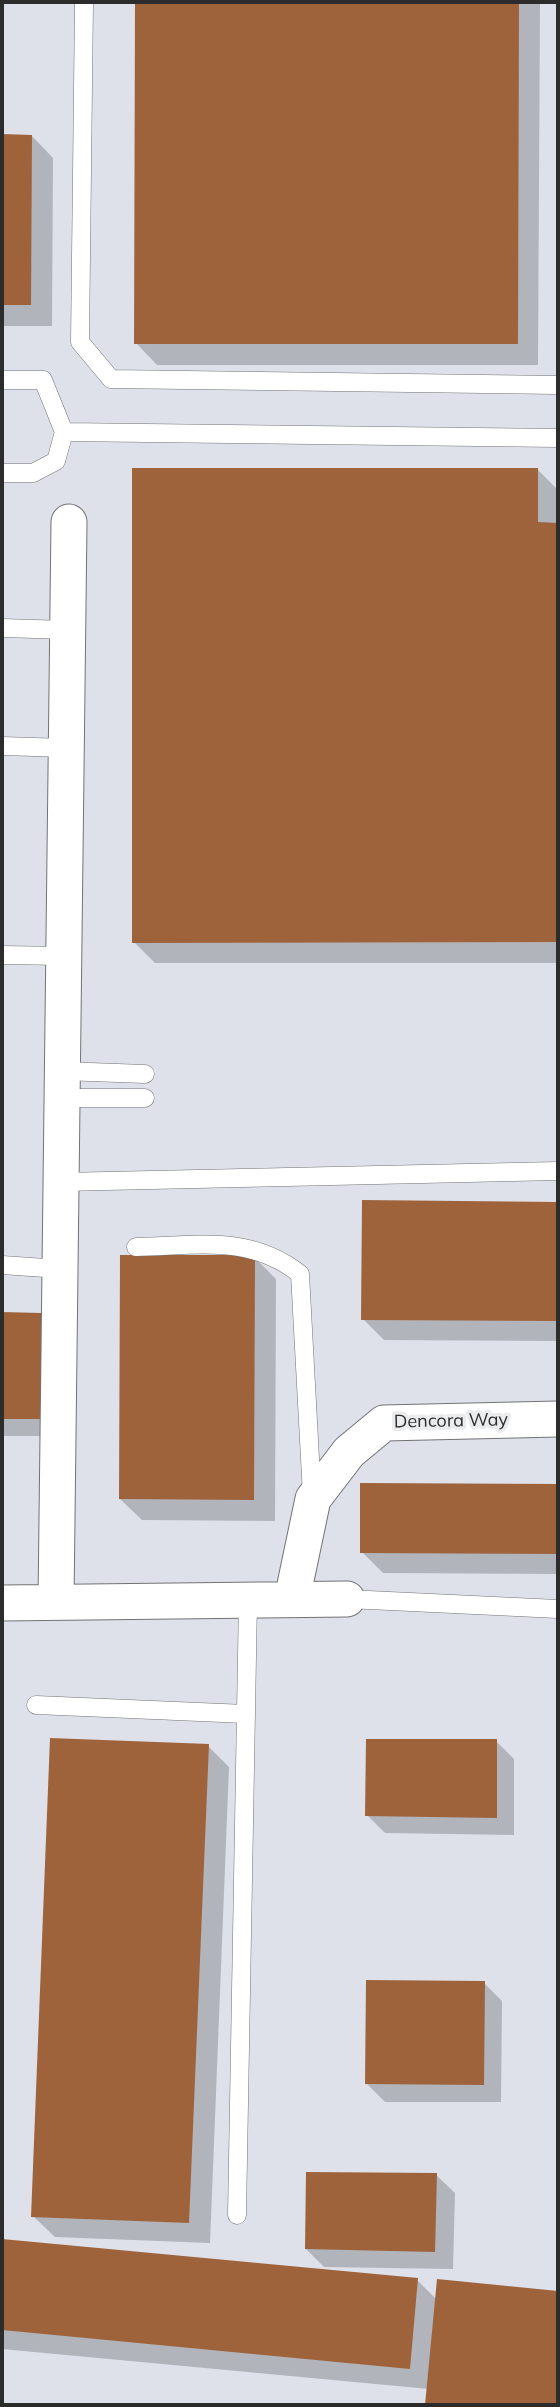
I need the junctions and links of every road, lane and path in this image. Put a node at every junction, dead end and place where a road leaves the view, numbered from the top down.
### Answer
1 (84, 2) edge
2 (2, 380) edge
3 (558, 385) edge
4 (64, 432) junction
5 (558, 438) edge
6 (2, 473) edge
7 (69, 522) dead end
8 (2, 628) edge
9 (68, 630) junction
10 (2, 746) edge
11 (66, 748) junction
12 (2, 955) edge
13 (64, 956) junction
14 (145, 1074) dead end
15 (62, 1084) junction
16 (145, 1098) dead end
17 (558, 1171) edge
18 (61, 1182) junction
19 (136, 1247) dead end
20 (2, 1265) edge
21 (60, 1269) junction
22 (558, 1419) edge
23 (313, 1499) junction
24 (347, 1599) joint
25 (248, 1600) junction
26 (292, 1600) junction
27 (56, 1601) junction
28 (2, 1603) edge
29 (558, 1609) edge
30 (36, 1705) dead end
31 (246, 1714) junction
32 (237, 2215) dead end

1 - 3 lane
2 - 4 lane
4 - 5 lane
4 - 6 lane
7 - 9 street
8 - 9 lane
9 - 11 street
10 - 11 lane
11 - 13 street
12 - 13 lane
13 - 15 street
14 - 15 lane
15 - 16 lane
15 - 18 street
17 - 18 lane
18 - 21 street
19 - 23 lane
20 - 21 lane
21 - 27 street
22 - 23 street, Dencora Way
23 - 26 street, Dencora Way
24 - 26 street
24 - 29 lane
25 - 26 street
25 - 27 street
25 - 31 lane
27 - 28 street
30 - 31 lane
31 - 32 lane

